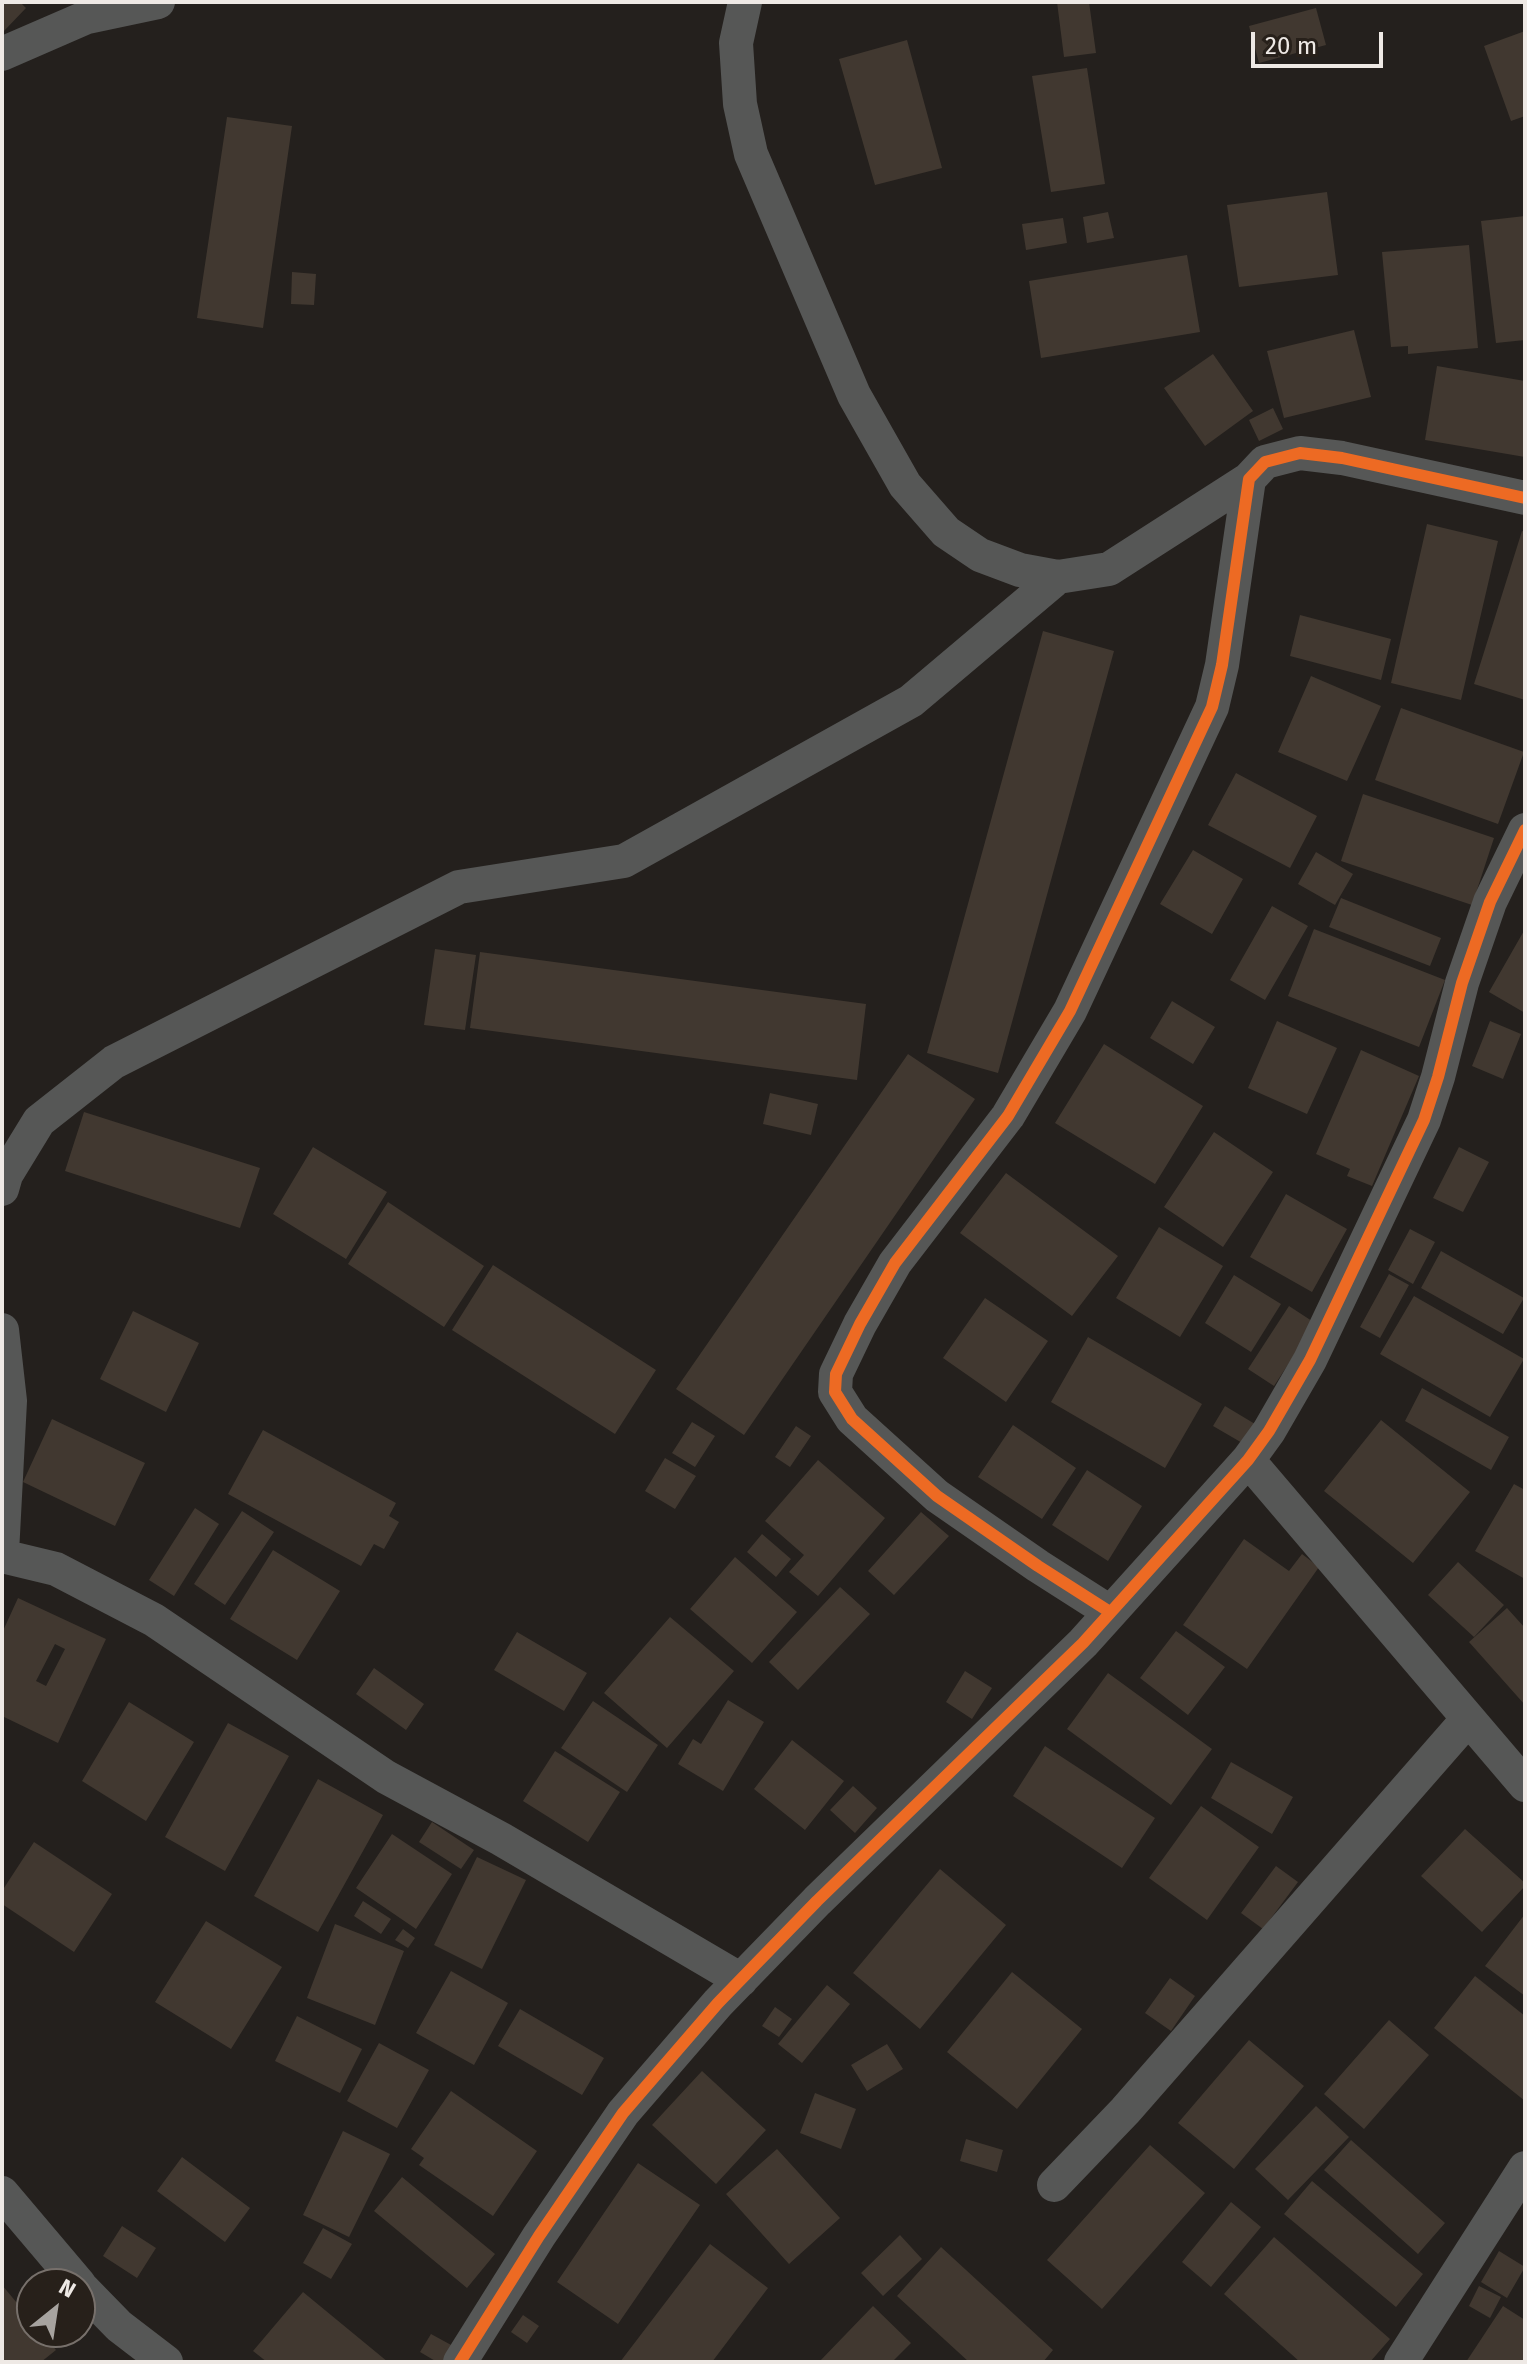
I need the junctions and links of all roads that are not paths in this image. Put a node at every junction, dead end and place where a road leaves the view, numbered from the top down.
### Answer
1 (158, 2) edge
2 (745, 2) edge
3 (79, 9) edge
4 (2, 54) edge
5 (1249, 479) junction
6 (1525, 498) edge
7 (1058, 577) junction
8 (1525, 830) edge
9 (2, 1189) edge
10 (2, 1330) edge
11 (1248, 1460) junction
12 (2, 1554) edge
13 (1110, 1612) junction
14 (1468, 1719) junction
15 (1525, 1785) edge
16 (741, 1980) junction
17 (1525, 2168) edge
18 (1054, 2185) dead end
19 (2, 2193) edge
20 (65, 2268) edge
21 (96, 2302) edge
22 (152, 2358) edge
23 (460, 2362) edge
24 (1401, 2362) edge

1 - 3 street
2 - 7 street
3 - 4 street
5 - 6 street
5 - 7 street
5 - 13 street
7 - 9 street
8 - 11 street
10 - 12 street
11 - 13 street
11 - 14 street
12 - 16 street
13 - 16 street
14 - 15 street
14 - 18 street
16 - 23 street
17 - 24 street
19 - 20 street
21 - 22 street

